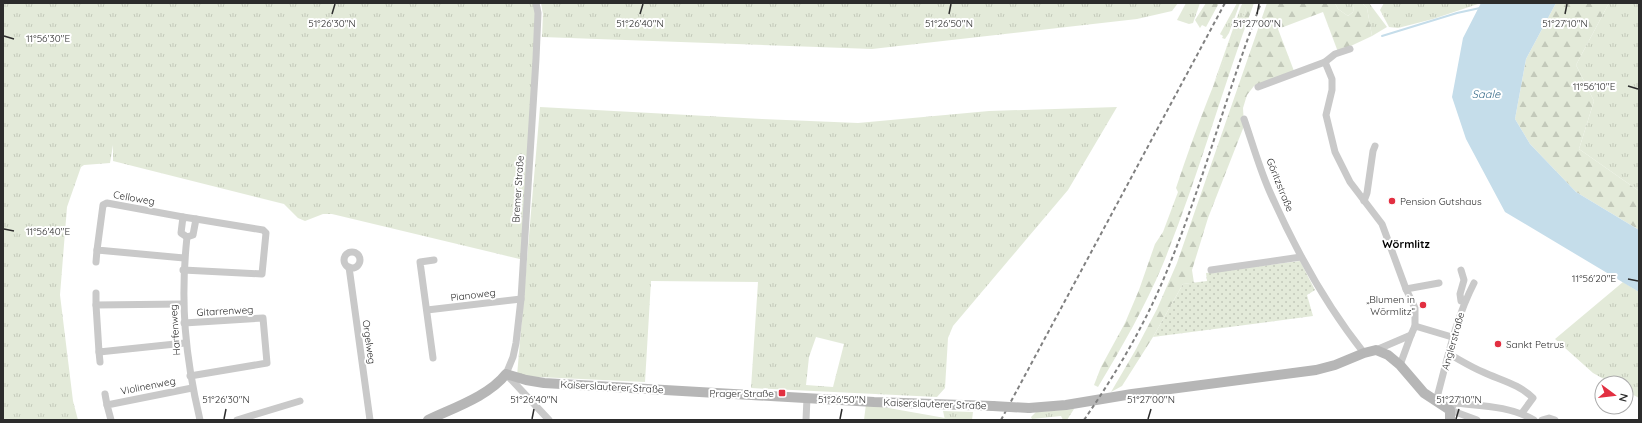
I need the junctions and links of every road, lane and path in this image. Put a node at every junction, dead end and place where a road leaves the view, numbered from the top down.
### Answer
1 (536, 3) edge
2 (1350, 49) dead end
3 (1325, 62) junction
4 (1258, 87) dead end
5 (1244, 118) dead end
6 (1375, 146) dead end
7 (1364, 201) junction
8 (183, 217) junction
9 (196, 220) junction
10 (187, 237) junction
11 (97, 250) junction
12 (1301, 257) junction
13 (184, 258) junction
14 (434, 260) dead end
15 (96, 262) dead end
16 (349, 267) dead end
17 (184, 270) junction
18 (1210, 270) dead end
19 (1462, 270) dead end
20 (1439, 283) dead end
21 (1474, 283) dead end
22 (1406, 289) junction
23 (96, 293) dead end
24 (521, 299) junction
25 (1464, 301) junction
26 (183, 304) junction
27 (96, 305) junction
28 (427, 310) junction
29 (184, 323) junction
30 (1415, 326) junction
31 (1410, 335) junction
32 (1452, 337) junction
33 (185, 343) junction
34 (1376, 350) junction
35 (99, 352) junction
36 (1364, 353) junction
37 (1449, 354) junction
38 (433, 358) dead end
39 (100, 362) dead end
40 (1400, 365) junction
41 (506, 374) junction
42 (190, 376) junction
43 (192, 388) junction
44 (104, 394) dead end
45 (807, 398) junction
46 (300, 401) dead end
47 (1436, 401) junction
48 (107, 405) junction
49 (1522, 413) junction
50 (1450, 415) edge
51 (111, 420) edge
52 (200, 420) edge
53 (237, 420) edge
54 (370, 420) edge
55 (428, 420) edge
56 (549, 420) edge
57 (806, 420) edge
58 (1477, 420) edge
59 (1534, 420) edge
60 (1542, 420) edge
61 (1555, 420) edge

1 - 24 street, Bremer Straße
2 - 3 street
3 - 4 street
3 - 7 street
5 - 12 street, Göritzstraße
6 - 7 street
7 - 22 street
8 - 9 street
8 - 10 street, Harfenweg
8 - 11 street, Celloweg
9 - 10 street, Harfenweg
9 - 17 street
10 - 13 street, Harfenweg
11 - 13 street
11 - 15 street, Celloweg
12 - 18 street
12 - 36 street, Göritzstraße
13 - 17 street, Harfenweg
14 - 28 street
16 - 54 street, Orgelweg
17 - 26 street, Harfenweg
19 - 25 street
20 - 22 street
21 - 25 street, Anglerstraße
22 - 30 street
23 - 27 street
24 - 28 street, Pianoweg
24 - 41 street, Bremer Straße
25 - 32 street, Anglerstraße
26 - 27 street
26 - 29 street, Harfenweg
27 - 35 street
28 - 38 street
29 - 33 street, Harfenweg
29 - 42 street, Gitarrenweg
30 - 31 street
30 - 32 street
31 - 34 street
31 - 40 street
32 - 37 street, Anglerstraße
33 - 35 street
33 - 42 street, Harfenweg
34 - 36 street, Kaiserslauterer Straße
34 - 40 street
35 - 39 street
36 - 45 street, Kaiserslauterer Straße, bridge
37 - 47 street, Anglerstraße
37 - 49 street
40 - 47 street
41 - 45 street, Kaiserslauterer Straße
41 - 55 street
41 - 56 street
42 - 43 street, Harfenweg
43 - 48 street, Violinenweg
43 - 52 street, Harfenweg
44 - 48 street
45 - 57 street
46 - 53 street
47 - 50 street
48 - 51 street
49 - 50 street
49 - 59 street
50 - 58 street
60 - 61 street

